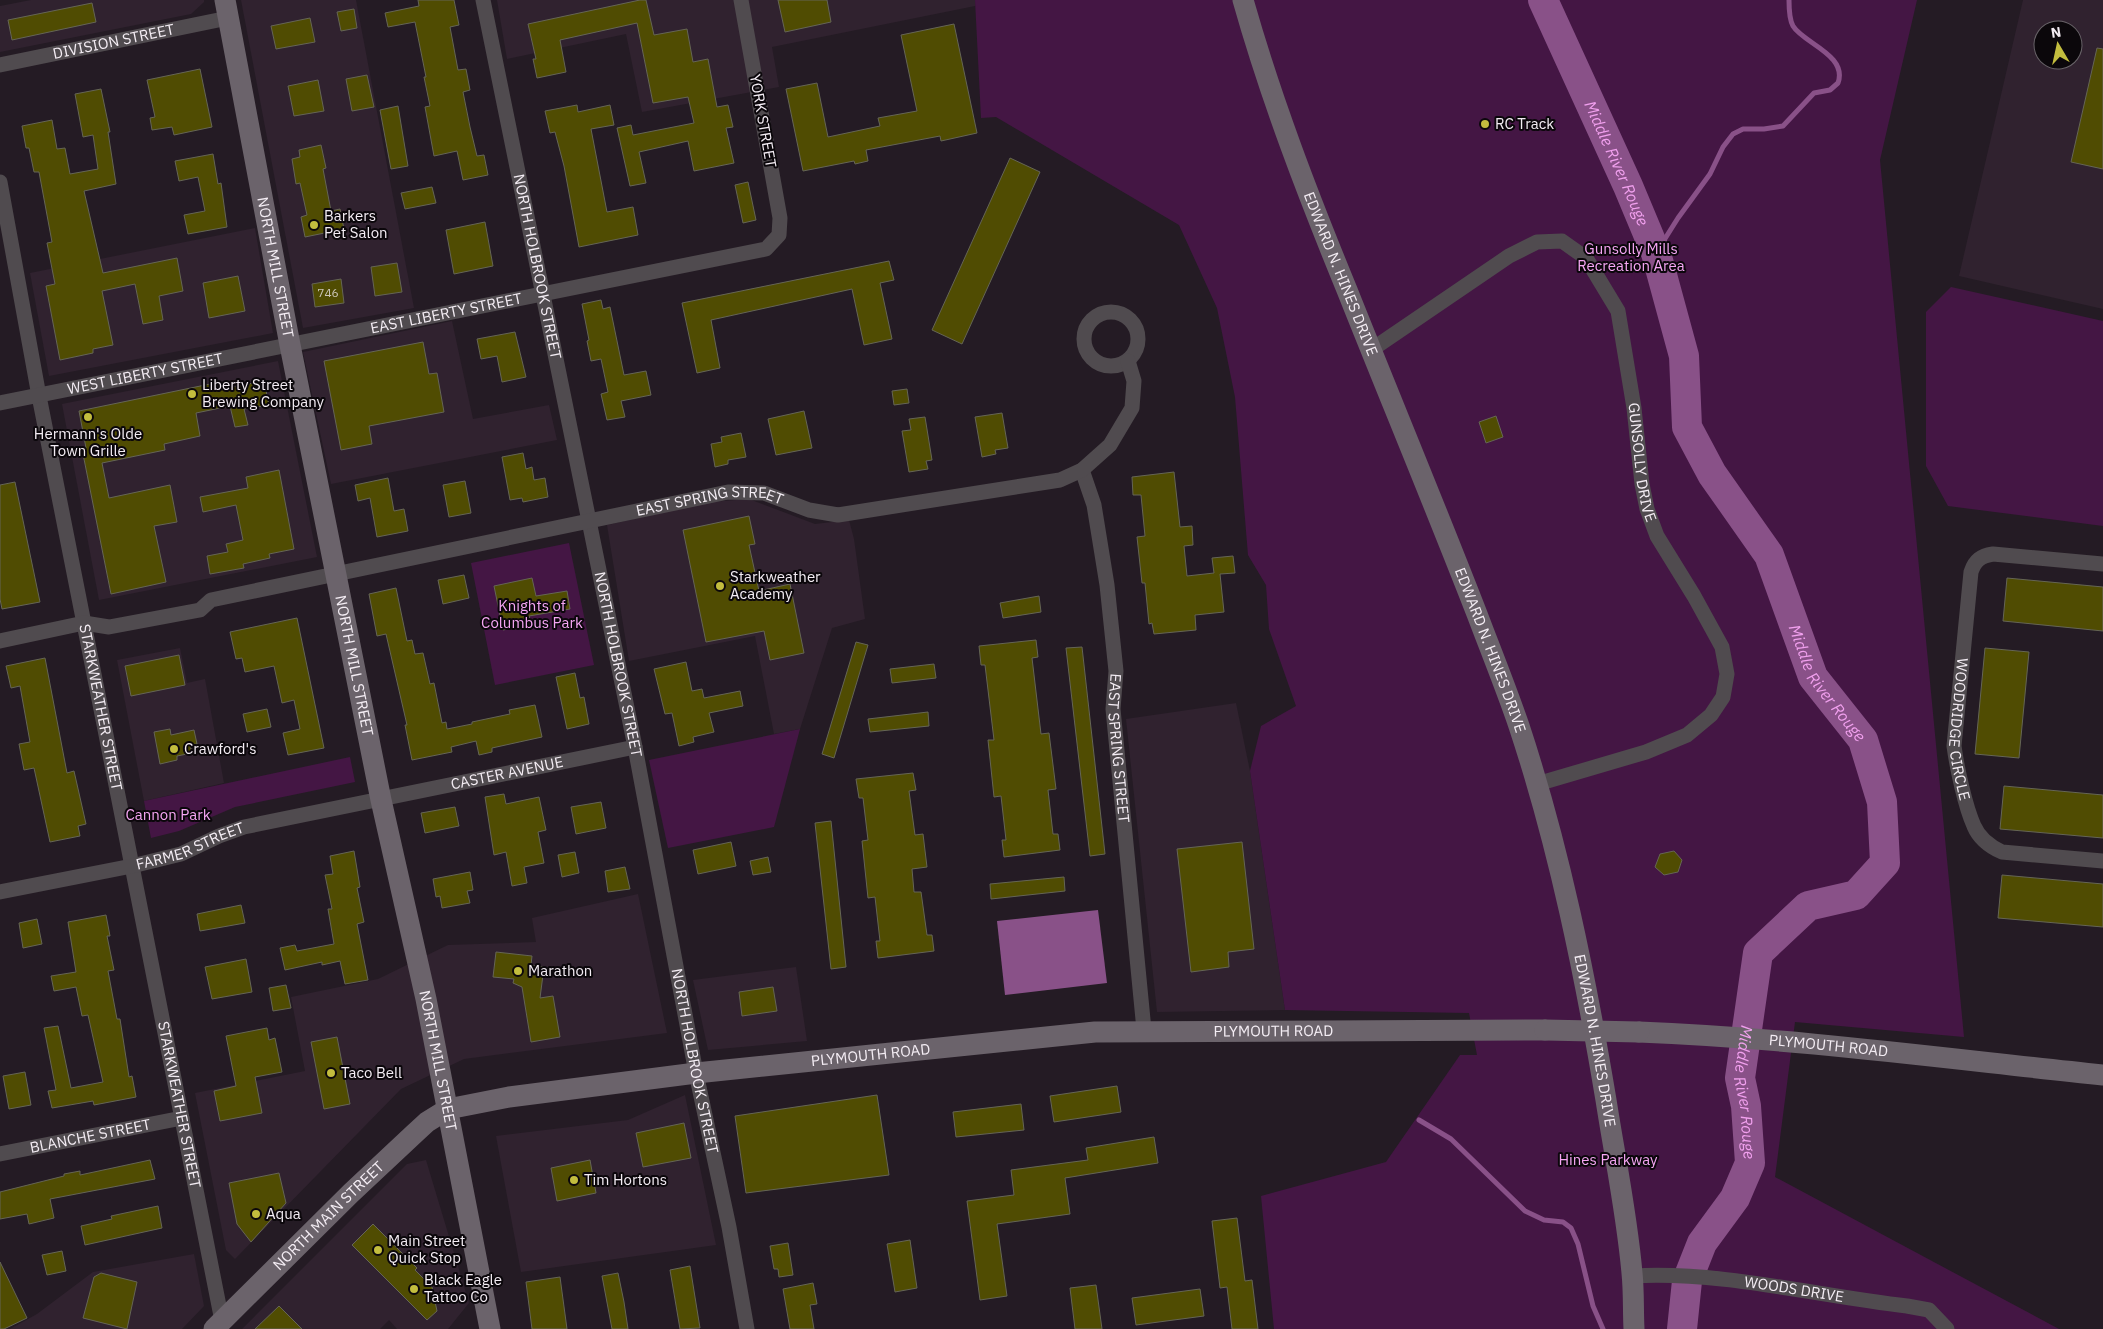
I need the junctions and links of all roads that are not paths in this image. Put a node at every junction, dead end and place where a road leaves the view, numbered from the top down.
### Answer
1 (483, 0) edge
2 (741, 0) edge
3 (1243, 0) edge
4 (226, 9) edge
5 (0, 65) edge
6 (0, 182) edge
7 (774, 241) joint
8 (542, 295) junction
9 (290, 345) junction
10 (1371, 350) junction
11 (1128, 361) dead end
12 (39, 396) junction
13 (0, 403) edge
14 (1082, 470) junction
15 (588, 521) junction
16 (2103, 564) edge
17 (336, 575) junction
18 (84, 623) junction
19 (0, 640) edge
20 (635, 747) junction
21 (1537, 784) junction
22 (381, 800) junction
23 (2103, 861) edge
24 (132, 866) junction
25 (0, 892) edge
26 (1144, 1030) junction
27 (696, 1073) junction
28 (2103, 1075) edge
29 (448, 1109) junction
30 (182, 1118) junction
31 (0, 1154) edge
32 (1633, 1276) junction
33 (218, 1325) edge
34 (490, 1329) edge
35 (748, 1329) edge
36 (1634, 1329) edge
37 (1948, 1329) edge

1 - 8 street, NORTH HOLBROOK STREET
2 - 7 street, YORK STREET
3 - 10 street, EDWARD N. HINES DRIVE
4 - 5 street, DIVISION STREET
4 - 9 street, NORTH MILL STREET
6 - 12 street, STARKWEATHER STREET
7 - 8 street, EAST LIBERTY STREET
8 - 9 street, EAST LIBERTY STREET
8 - 15 street, NORTH HOLBROOK STREET
9 - 12 street, WEST LIBERTY STREET
9 - 17 street, NORTH MILL STREET
10 - 21 street, EDWARD N. HINES DRIVE
10 - 21 street, GUNSOLLY DRIVE
11 - 14 street, EAST SPRING STREET
12 - 13 street, WEST LIBERTY STREET
12 - 18 street, STARKWEATHER STREET
14 - 15 street, EAST SPRING STREET
14 - 26 street, EAST SPRING STREET
15 - 17 street, EAST SPRING STREET
15 - 20 street, NORTH HOLBROOK STREET
16 - 23 street, WOODRIDGE CIRCLE
17 - 18 street, EAST SPRING STREET
17 - 22 street, NORTH MILL STREET
18 - 19 street
18 - 24 street, STARKWEATHER STREET
20 - 22 street, CASTER AVENUE
20 - 27 street, NORTH HOLBROOK STREET
21 - 32 street, EDWARD N. HINES DRIVE
22 - 24 street, FARMER STREET
22 - 29 street, NORTH MILL STREET
24 - 25 street, FARMER STREET
24 - 30 street, STARKWEATHER STREET
26 - 27 street, PLYMOUTH ROAD
26 - 28 street, PLYMOUTH ROAD, bridge
27 - 29 street, PLYMOUTH ROAD
27 - 35 street, NORTH HOLBROOK STREET
29 - 33 street, NORTH MAIN STREET
29 - 34 street, NORTH MILL STREET
30 - 31 street, BLANCHE STREET
30 - 33 street, STARKWEATHER STREET
32 - 36 street, EDWARD N. HINES DRIVE
32 - 37 street, WOODS DRIVE

